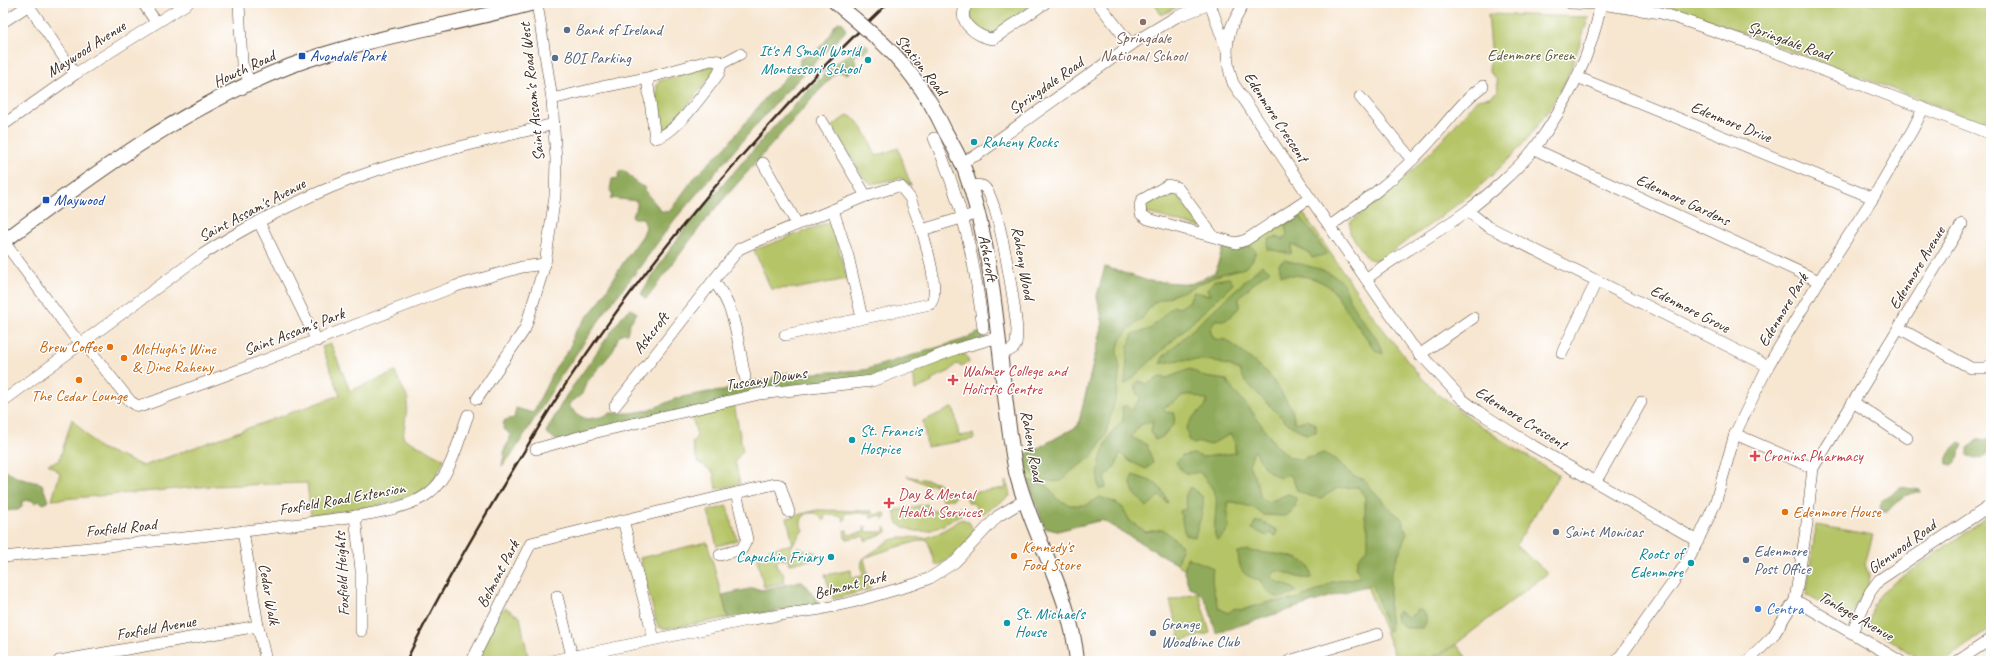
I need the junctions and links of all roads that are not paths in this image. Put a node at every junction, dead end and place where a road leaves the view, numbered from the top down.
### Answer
1 (144, 3) edge
2 (188, 3) edge
3 (239, 3) edge
4 (533, 3) edge
5 (537, 3) edge
6 (836, 3) edge
7 (969, 3) edge
8 (1045, 3) edge
9 (1098, 3) edge
10 (1212, 3) edge
11 (1243, 3) edge
12 (1570, 3) edge
13 (28, 4) edge
14 (1601, 4) junction
15 (1234, 21) junction
16 (3, 22) edge
17 (156, 22) junction
18 (1218, 25) junction
19 (1131, 45) junction
20 (1227, 49) junction
21 (740, 54) dead end
22 (721, 64) junction
23 (75, 74) junction
24 (1577, 77) junction
25 (647, 78) junction
26 (250, 83) junction
27 (1483, 86) dead end
28 (1360, 97) dead end
29 (552, 99) junction
30 (1923, 109) junction
31 (822, 121) dead end
32 (554, 124) junction
33 (3, 125) edge
34 (1991, 134) edge
35 (934, 138) dead end
36 (1534, 148) junction
37 (1412, 160) junction
38 (961, 162) junction
39 (763, 163) dead end
40 (969, 186) junction
41 (866, 196) junction
42 (1310, 198) junction
43 (1873, 198) junction
44 (833, 210) junction
45 (1468, 211) junction
46 (978, 213) junction
47 (962, 218) junction
48 (259, 222) junction
49 (797, 224) junction
50 (1962, 224) dead end
51 (1330, 226) junction
52 (922, 230) junction
53 (1214, 237) junction
54 (3, 242) edge
55 (545, 264) junction
56 (1366, 279) junction
57 (1597, 280) junction
58 (713, 281) junction
59 (1819, 282) junction
60 (862, 318) junction
61 (1473, 318) dead end
62 (983, 328) dead end
63 (1899, 328) junction
64 (786, 335) dead end
65 (999, 337) junction
66 (317, 341) junction
67 (81, 342) junction
68 (1562, 353) dead end
69 (1001, 354) junction
70 (1419, 355) junction
71 (1991, 365) edge
72 (1768, 366) junction
73 (745, 377) dead end
74 (477, 399) dead end
75 (3, 401) edge
76 (1641, 402) dead end
77 (1854, 402) junction
78 (615, 406) dead end
79 (468, 416) dead end
80 (1735, 434) junction
81 (1907, 438) dead end
82 (536, 449) dead end
83 (1813, 468) junction
84 (1596, 481) junction
85 (736, 493) junction
86 (1025, 500) junction
87 (1991, 505) edge
88 (788, 512) dead end
89 (355, 516) junction
90 (623, 520) junction
91 (243, 531) junction
92 (1698, 541) junction
93 (720, 555) dead end
94 (3, 557) edge
95 (557, 596) dead end
96 (1795, 600) junction
97 (258, 626) junction
98 (361, 631) dead end
99 (1852, 632) junction
100 (1378, 634) dead end
101 (654, 639) junction
102 (1991, 639) edge
103 (572, 656) junction
104 (59, 661) edge
105 (266, 661) edge
106 (472, 661) edge
107 (551, 661) edge
108 (1077, 661) edge
109 (1289, 661) edge
110 (1617, 661) edge
111 (1748, 661) edge
112 (1900, 661) edge
113 (1958, 661) edge

1 - 17 street
2 - 17 street, Maywood Avenue
3 - 26 street
4 - 26 main road, Howth Road
5 - 29 street, Saint Assam's Road West
6 - 38 main road, Station Road, bridge
7 - 8 street
9 - 19 street
10 - 18 street, Edenmore Crescent
10 - 19 street, Springdale Road
11 - 15 street, Edenmore Crescent
12 - 14 street, Springdale Road
13 - 16 street
13 - 23 street
14 - 24 street
14 - 30 street, Springdale Road
15 - 18 street
15 - 20 street, Edenmore Crescent
17 - 23 street, Maywood Avenue
18 - 20 street, Edenmore Crescent
19 - 38 street, Springdale Road
20 - 42 street, Edenmore Crescent
21 - 22 street
22 - 25 street
22 - 25 street
23 - 33 street, Maywood Avenue
24 - 36 street
24 - 43 street, Edenmore Drive
25 - 29 street
26 - 54 main road, Howth Road
27 - 37 street
28 - 37 street
29 - 32 street, Saint Assam's Road West
30 - 34 street, Springdale Road
30 - 43 street, Edenmore Park
31 - 41 street
32 - 48 street, Saint Assam's Avenue
32 - 55 street, Saint Assam's Road West
35 - 47 street, Ashcroft
36 - 45 street
36 - 59 street, Edenmore Gardens
37 - 51 street
38 - 40 main road, Raheny Road
39 - 49 street
40 - 46 main road, Raheny Road
40 - 69 street, Raheny Wood
41 - 44 street, Ashcroft
41 - 52 street, Ashcroft
42 - 51 street, Edenmore Crescent
42 - 53 street
43 - 59 street, Edenmore Park
44 - 49 street, Ashcroft
44 - 60 street
45 - 56 street
45 - 57 street, Edenmore Grove
46 - 47 street, Ashcroft
46 - 65 main road, Raheny Road
47 - 52 street, Ashcroft
47 - 62 street, Ashcroft
48 - 66 street
48 - 67 street, Saint Assam's Avenue
49 - 58 street, Ashcroft
50 - 63 street, Edenmore Avenue
51 - 56 street, Edenmore Crescent
52 - 60 street, Ashcroft
53 - 53 street
54 - 67 street, Saint Assam's Park
55 - 66 street, Saint Assam's Park
55 - 74 street, Saint Assam's Road West
56 - 70 street, Edenmore Crescent
57 - 68 street
57 - 72 street, Edenmore Grove
58 - 73 street
58 - 78 street, Ashcroft
59 - 72 street, Edenmore Park
60 - 64 street, Ashcroft
61 - 70 street
63 - 71 street, Edenmore Avenue
63 - 77 street, Edenmore Avenue
65 - 69 main road, Raheny Road
65 - 82 street, Tuscany Downs
66 - 67 street, Saint Assam's Park
67 - 75 street, Saint Assam's Avenue
69 - 86 main road, Raheny Road
70 - 84 street, Edenmore Crescent
72 - 80 street, Edenmore Park
76 - 84 street
77 - 81 street
77 - 83 street, Edenmore Avenue
79 - 89 street, Foxfield Road Extension
80 - 83 street
80 - 92 street, Edenmore Park
83 - 96 street, Edenmore Avenue
84 - 92 street, Edenmore Crescent
85 - 88 street, Belmont Park
85 - 90 street, Belmont Park
85 - 93 street
86 - 101 street, Belmont Park
86 - 108 main road, Raheny Road
87 - 99 street, Glenwood Road
89 - 91 street, Foxfield Road Extension
89 - 98 street, Foxfield Heights
90 - 101 street
90 - 106 street, Belmont Park
91 - 94 street, Foxfield Road
91 - 97 street, Cedar Walk
92 - 110 street, Edenmore Park
95 - 103 street
96 - 99 street, Tonlegee Avenue
96 - 111 street, Edenmore Avenue
97 - 104 street, Foxfield Avenue
97 - 105 street, Cedar Walk
99 - 112 street, Tonlegee Avenue
100 - 109 street
101 - 103 street, Belmont Park
102 - 113 street
103 - 107 street, Belmont Park

